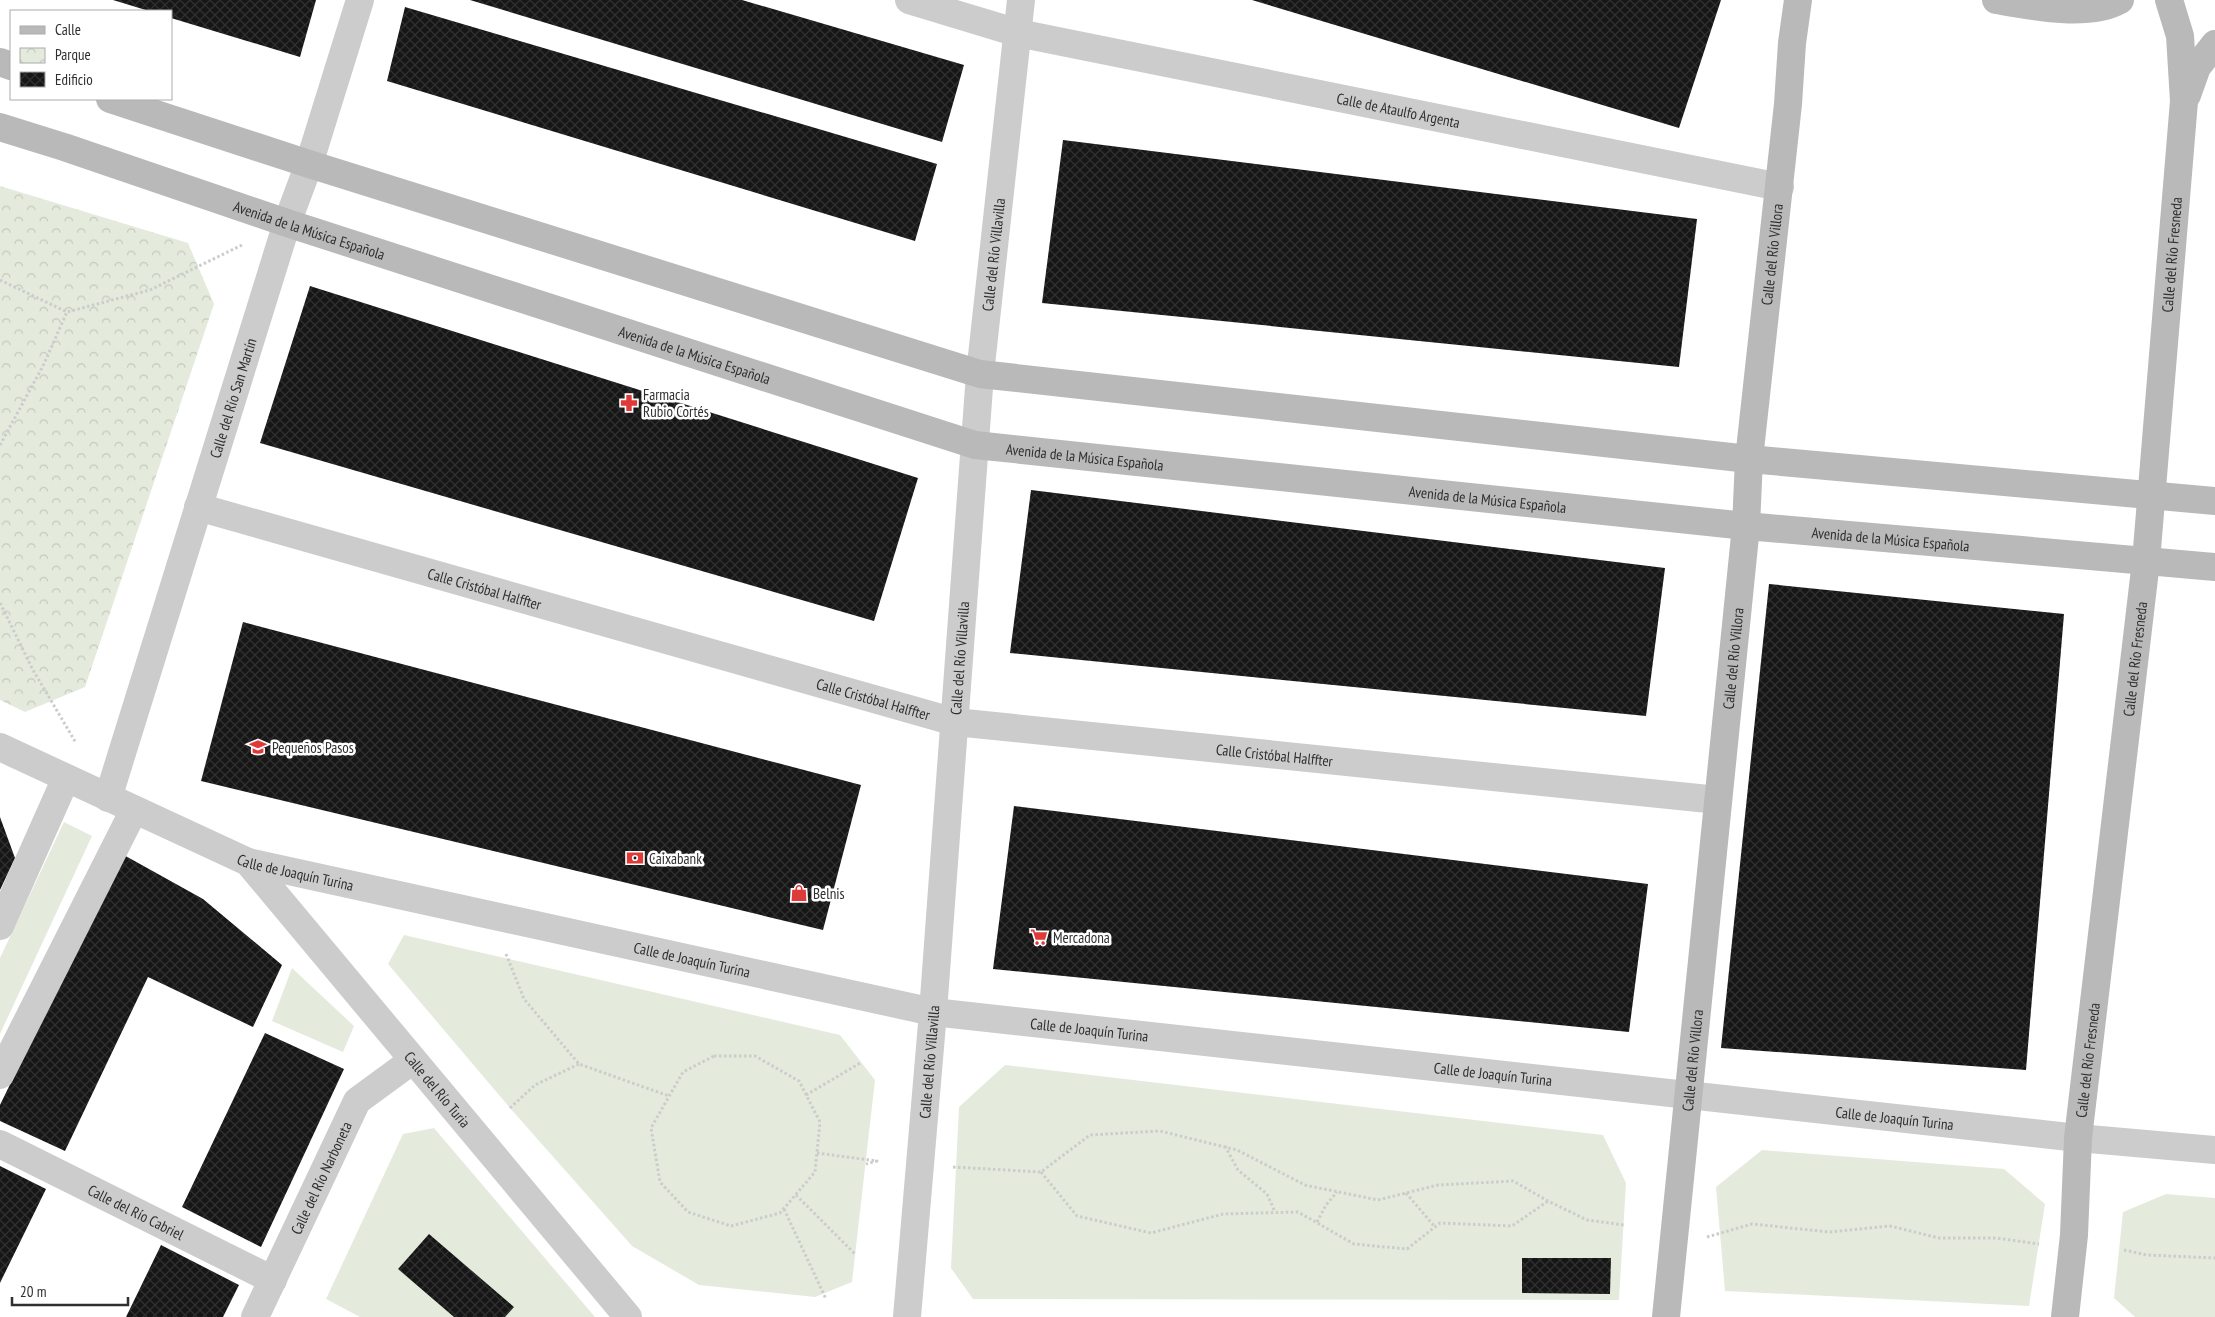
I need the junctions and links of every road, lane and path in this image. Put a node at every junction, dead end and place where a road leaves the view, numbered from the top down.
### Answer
1 (360, 0) edge
2 (909, 0) edge
3 (1021, 0) edge
4 (1996, 0) edge
5 (2120, 0) edge
6 (2170, 0) edge
7 (1795, 3) edge
8 (1018, 33) junction
9 (2215, 44) edge
10 (113, 100) edge
11 (2184, 101) junction
12 (0, 127) edge
13 (309, 164) junction
14 (1780, 187) junction
15 (287, 223) junction
16 (0, 280) edge
17 (67, 312) junction
18 (980, 374) junction
19 (0, 445) edge
20 (975, 445) junction
21 (1749, 459) junction
22 (2152, 494) junction
23 (2215, 500) edge
24 (198, 507) junction
25 (1746, 526) junction
26 (2146, 561) junction
27 (2215, 567) edge
28 (0, 603) edge
29 (955, 722) junction
30 (0, 747) edge
31 (78, 747) dead end
32 (66, 778) junction
33 (108, 798) junction
34 (1718, 800) junction
35 (134, 810) junction
36 (248, 862) junction
37 (491, 916) junction
38 (0, 926) edge
39 (933, 1012) junction
40 (413, 1060) junction
41 (862, 1062) dead end
42 (579, 1064) junction
43 (0, 1075) edge
44 (806, 1095) junction
45 (1687, 1095) junction
46 (669, 1096) junction
47 (510, 1108) dead end
48 (2078, 1138) junction
49 (0, 1144) edge
50 (1225, 1146) junction
51 (2215, 1150) edge
52 (817, 1153) junction
53 (866, 1164) dead end
54 (920, 1164) junction
55 (1041, 1172) junction
56 (1337, 1192) junction
57 (1406, 1193) junction
58 (796, 1195) junction
59 (1548, 1201) junction
60 (784, 1209) junction
61 (1275, 1212) junction
62 (1317, 1222) junction
63 (1624, 1225) dead end
64 (1435, 1228) junction
65 (2074, 1235) junction
66 (1673, 1246) junction
67 (2124, 1250) dead end
68 (856, 1255) dead end
69 (2215, 1258) edge
70 (273, 1280) junction
71 (826, 1299) dead end
72 (255, 1317) edge
73 (628, 1317) edge
74 (907, 1317) edge
75 (1666, 1317) edge
76 (2066, 1317) edge

1 - 13 street, Calle del Río San Martín
2 - 8 street, Calle de Ataulfo Argenta
3 - 8 street, Calle del Río Villavilla
4 - 5 street
6 - 11 street, Calle del Río Fresneda
7 - 14 street, Calle del Río Villora
8 - 14 street, Calle de Ataulfo Argenta
8 - 18 street, Calle del Río Villavilla
9 - 11 street
10 - 13 street
11 - 22 street, Calle del Río Fresneda
12 - 15 street, Avenida de la Música Española
13 - 15 street, Calle del Río San Martín
13 - 18 street
14 - 21 street, Calle del Río Villora
15 - 17 path
15 - 20 street, Avenida de la Música Española
15 - 24 street, Calle del Río San Martín
16 - 17 path
17 - 19 path
18 - 20 street, Calle del Río Villavilla
18 - 21 street
20 - 25 street, Avenida de la Música Española
20 - 29 street, Calle del Río Villavilla
21 - 22 street
21 - 25 street, Calle del Río Villora
22 - 23 street
22 - 26 street, Calle del Río Fresneda
24 - 29 street, Calle Cristóbal Halffter
24 - 33 street, Calle del Río San Martín
25 - 26 street, Avenida de la Música Española
25 - 34 street, Calle del Río Villora
26 - 27 street, Avenida de la Música Española
26 - 48 street, Calle del Río Fresneda
28 - 31 path
29 - 34 street, Calle Cristóbal Halffter
29 - 39 street, Calle del Río Villavilla
30 - 32 street, Calle de Joaquín Turina
32 - 33 street, Calle de Joaquín Turina
32 - 38 street
33 - 35 street, Calle de Joaquín Turina
34 - 45 street, Calle del Río Villora
35 - 36 street, Calle de Joaquín Turina
35 - 43 street
36 - 37 street, Calle de Joaquín Turina
36 - 40 street, Calle del Río Turia
37 - 39 street, Calle de Joaquín Turina
37 - 42 path
39 - 45 street, Calle de Joaquín Turina
39 - 54 street, Calle del Río Villavilla
40 - 70 street, Calle del Río Narboneta
40 - 73 street, Calle del Río Turia
41 - 44 path
42 - 46 path
42 - 47 path
44 - 46 path
44 - 52 path
45 - 48 street, Calle de Joaquín Turina
45 - 66 street, Calle del Río Villora
46 - 60 path
48 - 51 street, Calle de Joaquín Turina
48 - 65 street, Calle del Río Fresneda
49 - 70 street, Calle del Río Cabriel
50 - 55 path
50 - 56 path
50 - 61 path
52 - 53 path
52 - 58 path
54 - 55 path
54 - 74 street, Calle del Río Villavilla
55 - 61 path
56 - 57 path
56 - 62 path
57 - 59 path
57 - 64 path
58 - 60 path
58 - 68 path
59 - 63 path
59 - 64 path
60 - 71 path
61 - 62 path
62 - 64 path
65 - 66 path
65 - 76 street, Calle del Río Fresneda
66 - 75 street, Calle del Río Villora
67 - 69 path
70 - 72 street, Calle del Río Narboneta

